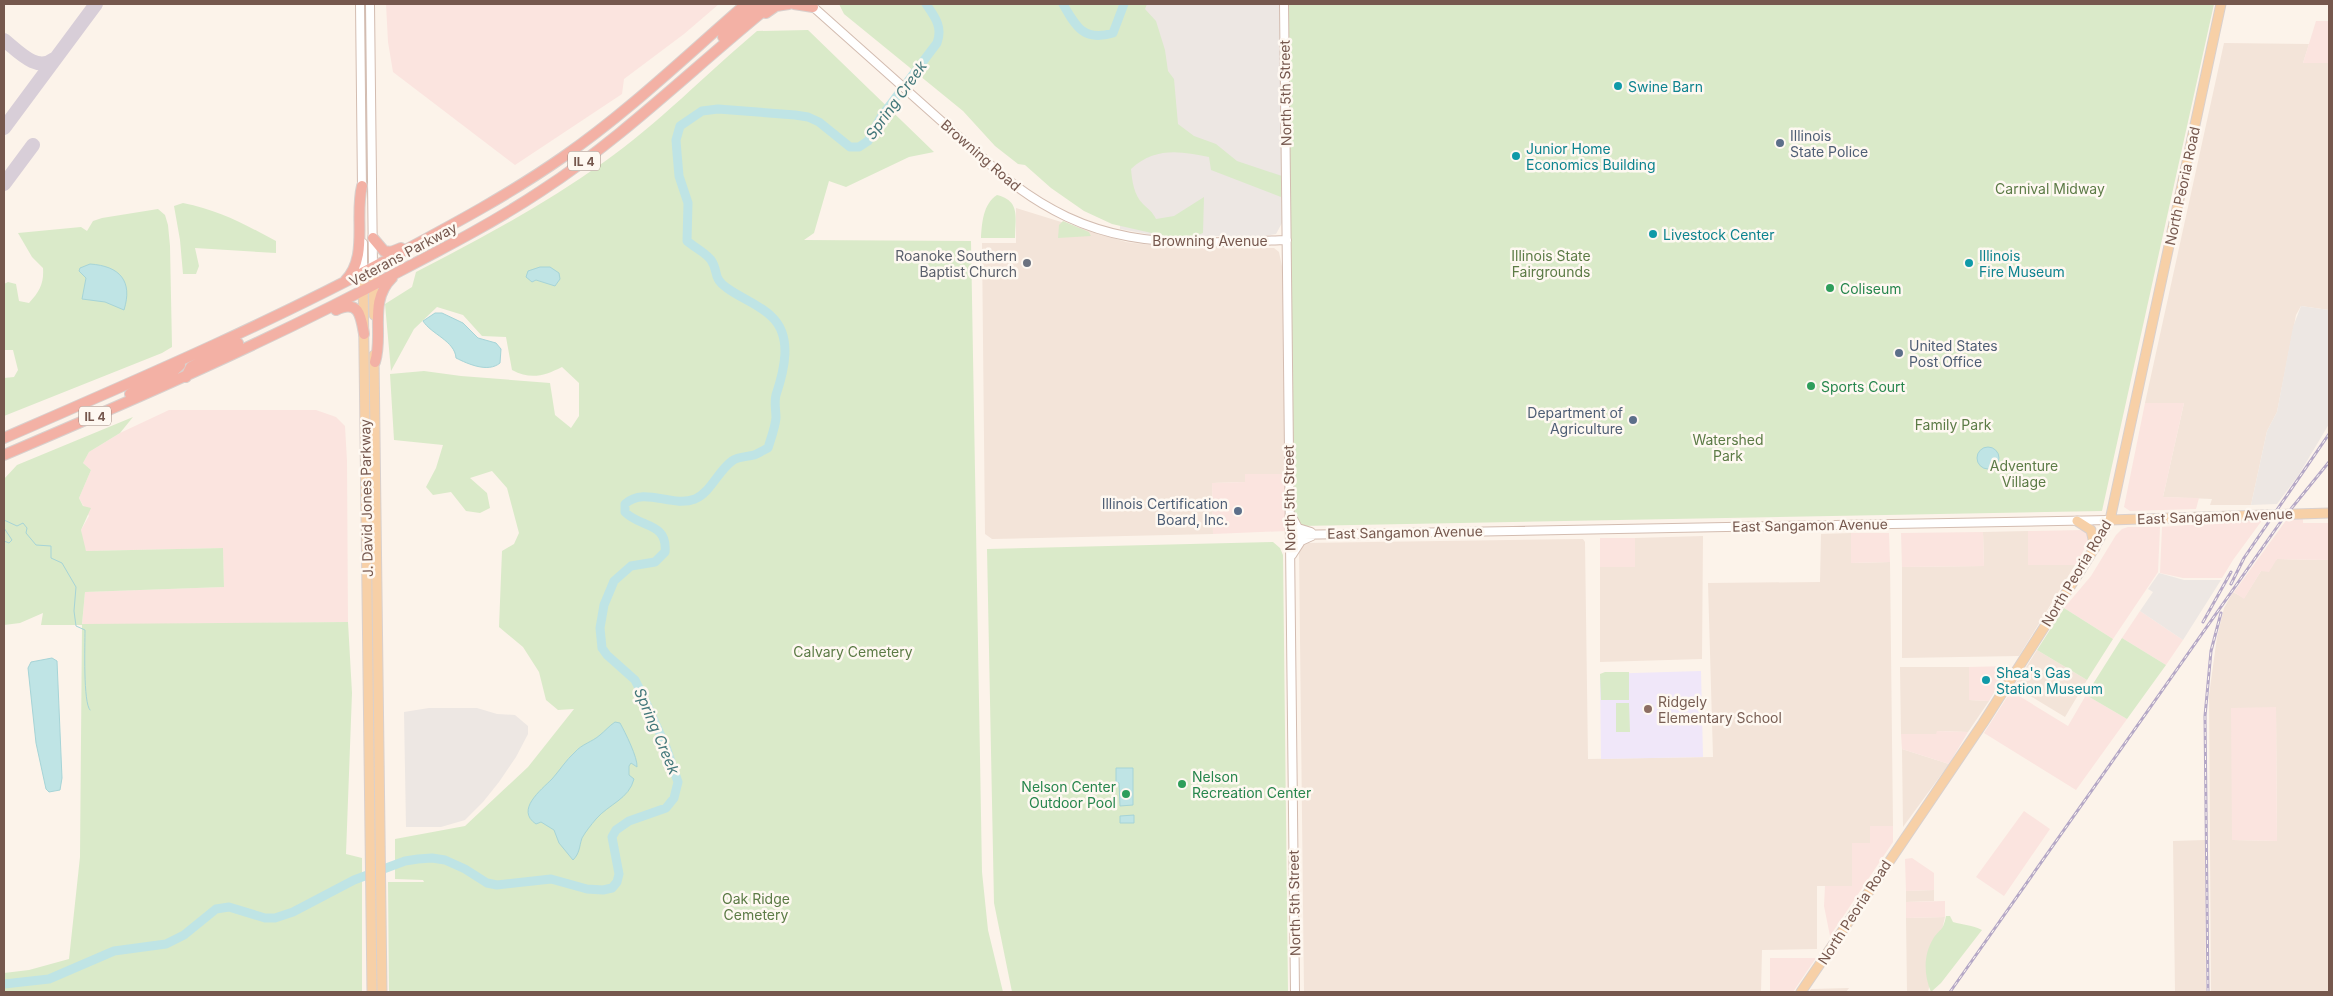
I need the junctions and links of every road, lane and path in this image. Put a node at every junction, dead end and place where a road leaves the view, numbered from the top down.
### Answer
1 (360, 4) edge
2 (370, 4) edge
3 (746, 4) edge
4 (758, 4) edge
5 (772, 4) edge
6 (789, 4) edge
7 (794, 4) edge
8 (1284, 4) edge
9 (2221, 4) edge
10 (811, 5) edge
11 (731, 38) junction
12 (694, 70) junction
13 (362, 186) junction
14 (462, 220) junction
15 (373, 238) junction
16 (1133, 238) joint
17 (1287, 240) junction
18 (373, 268) junction
19 (399, 272) junction
20 (363, 274) junction
21 (374, 285) junction
22 (336, 287) junction
23 (364, 291) junction
24 (291, 310) junction
25 (364, 334) junction
26 (274, 336) junction
27 (181, 362) junction
28 (374, 362) junction
29 (186, 377) junction
30 (64, 429) junction
31 (4, 438) edge
32 (4, 455) edge
33 (1290, 511) junction
34 (2329, 513) edge
35 (2110, 520) junction
36 (2077, 521) junction
37 (1316, 534) junction
38 (1290, 535) junction
39 (2094, 548) junction
40 (1290, 558) junction
41 (372, 992) edge
42 (382, 992) edge
43 (1294, 992) edge
44 (1801, 992) edge

1 - 13 main road, J. David Jones Parkway
2 - 15 main road, J. David Jones Parkway
3 - 14 highway, Veterans Parkway / IL 4
4 - 12 highway
5 - 11 highway, Veterans Parkway / IL 4
6 - 11 highway
7 - 10 highway
8 - 17 main road, North 5th Street
9 - 35 main road, North Peoria Road
10 - 16 main road, Browning Road
11 - 12 highway, Veterans Parkway / IL 4
12 - 19 highway, Veterans Parkway / IL 4
13 - 20 main road, J. David Jones Parkway
13 - 22 highway
14 - 15 highway
14 - 18 highway, Veterans Parkway / IL 4
15 - 18 main road, J. David Jones Parkway
16 - 17 main road, Browning Avenue
17 - 33 main road, North 5th Street
18 - 20 highway, Veterans Parkway / IL 4
18 - 21 main road, J. David Jones Parkway
19 - 21 highway, Veterans Parkway / IL 4
19 - 28 highway
20 - 22 highway, Veterans Parkway / IL 4
20 - 23 main road, J. David Jones Parkway
21 - 23 highway, Veterans Parkway / IL 4
21 - 28 main road, J. David Jones Parkway
22 - 24 highway, Veterans Parkway / IL 4
23 - 25 main road, J. David Jones Parkway
23 - 26 highway, Veterans Parkway / IL 4
24 - 27 highway, Veterans Parkway / IL 4
24 - 29 highway
25 - 26 highway
25 - 41 main road, J. David Jones Parkway
26 - 29 highway, Veterans Parkway / IL 4
27 - 30 highway
27 - 31 highway, Veterans Parkway / IL 4
28 - 42 main road, J. David Jones Parkway
29 - 30 highway, Veterans Parkway / IL 4
30 - 32 highway, Veterans Parkway / IL 4
33 - 37 main road
33 - 38 main road, North 5th Street
34 - 35 main road, East Sangamon Avenue
35 - 36 main road, East Sangamon Avenue
35 - 39 main road, North Peoria Road
36 - 37 main road, East Sangamon Avenue
36 - 39 main road
37 - 38 main road, East Sangamon Avenue
37 - 40 main road
38 - 40 main road, North 5th Street
39 - 44 main road, North Peoria Road
40 - 43 main road, North 5th Street

